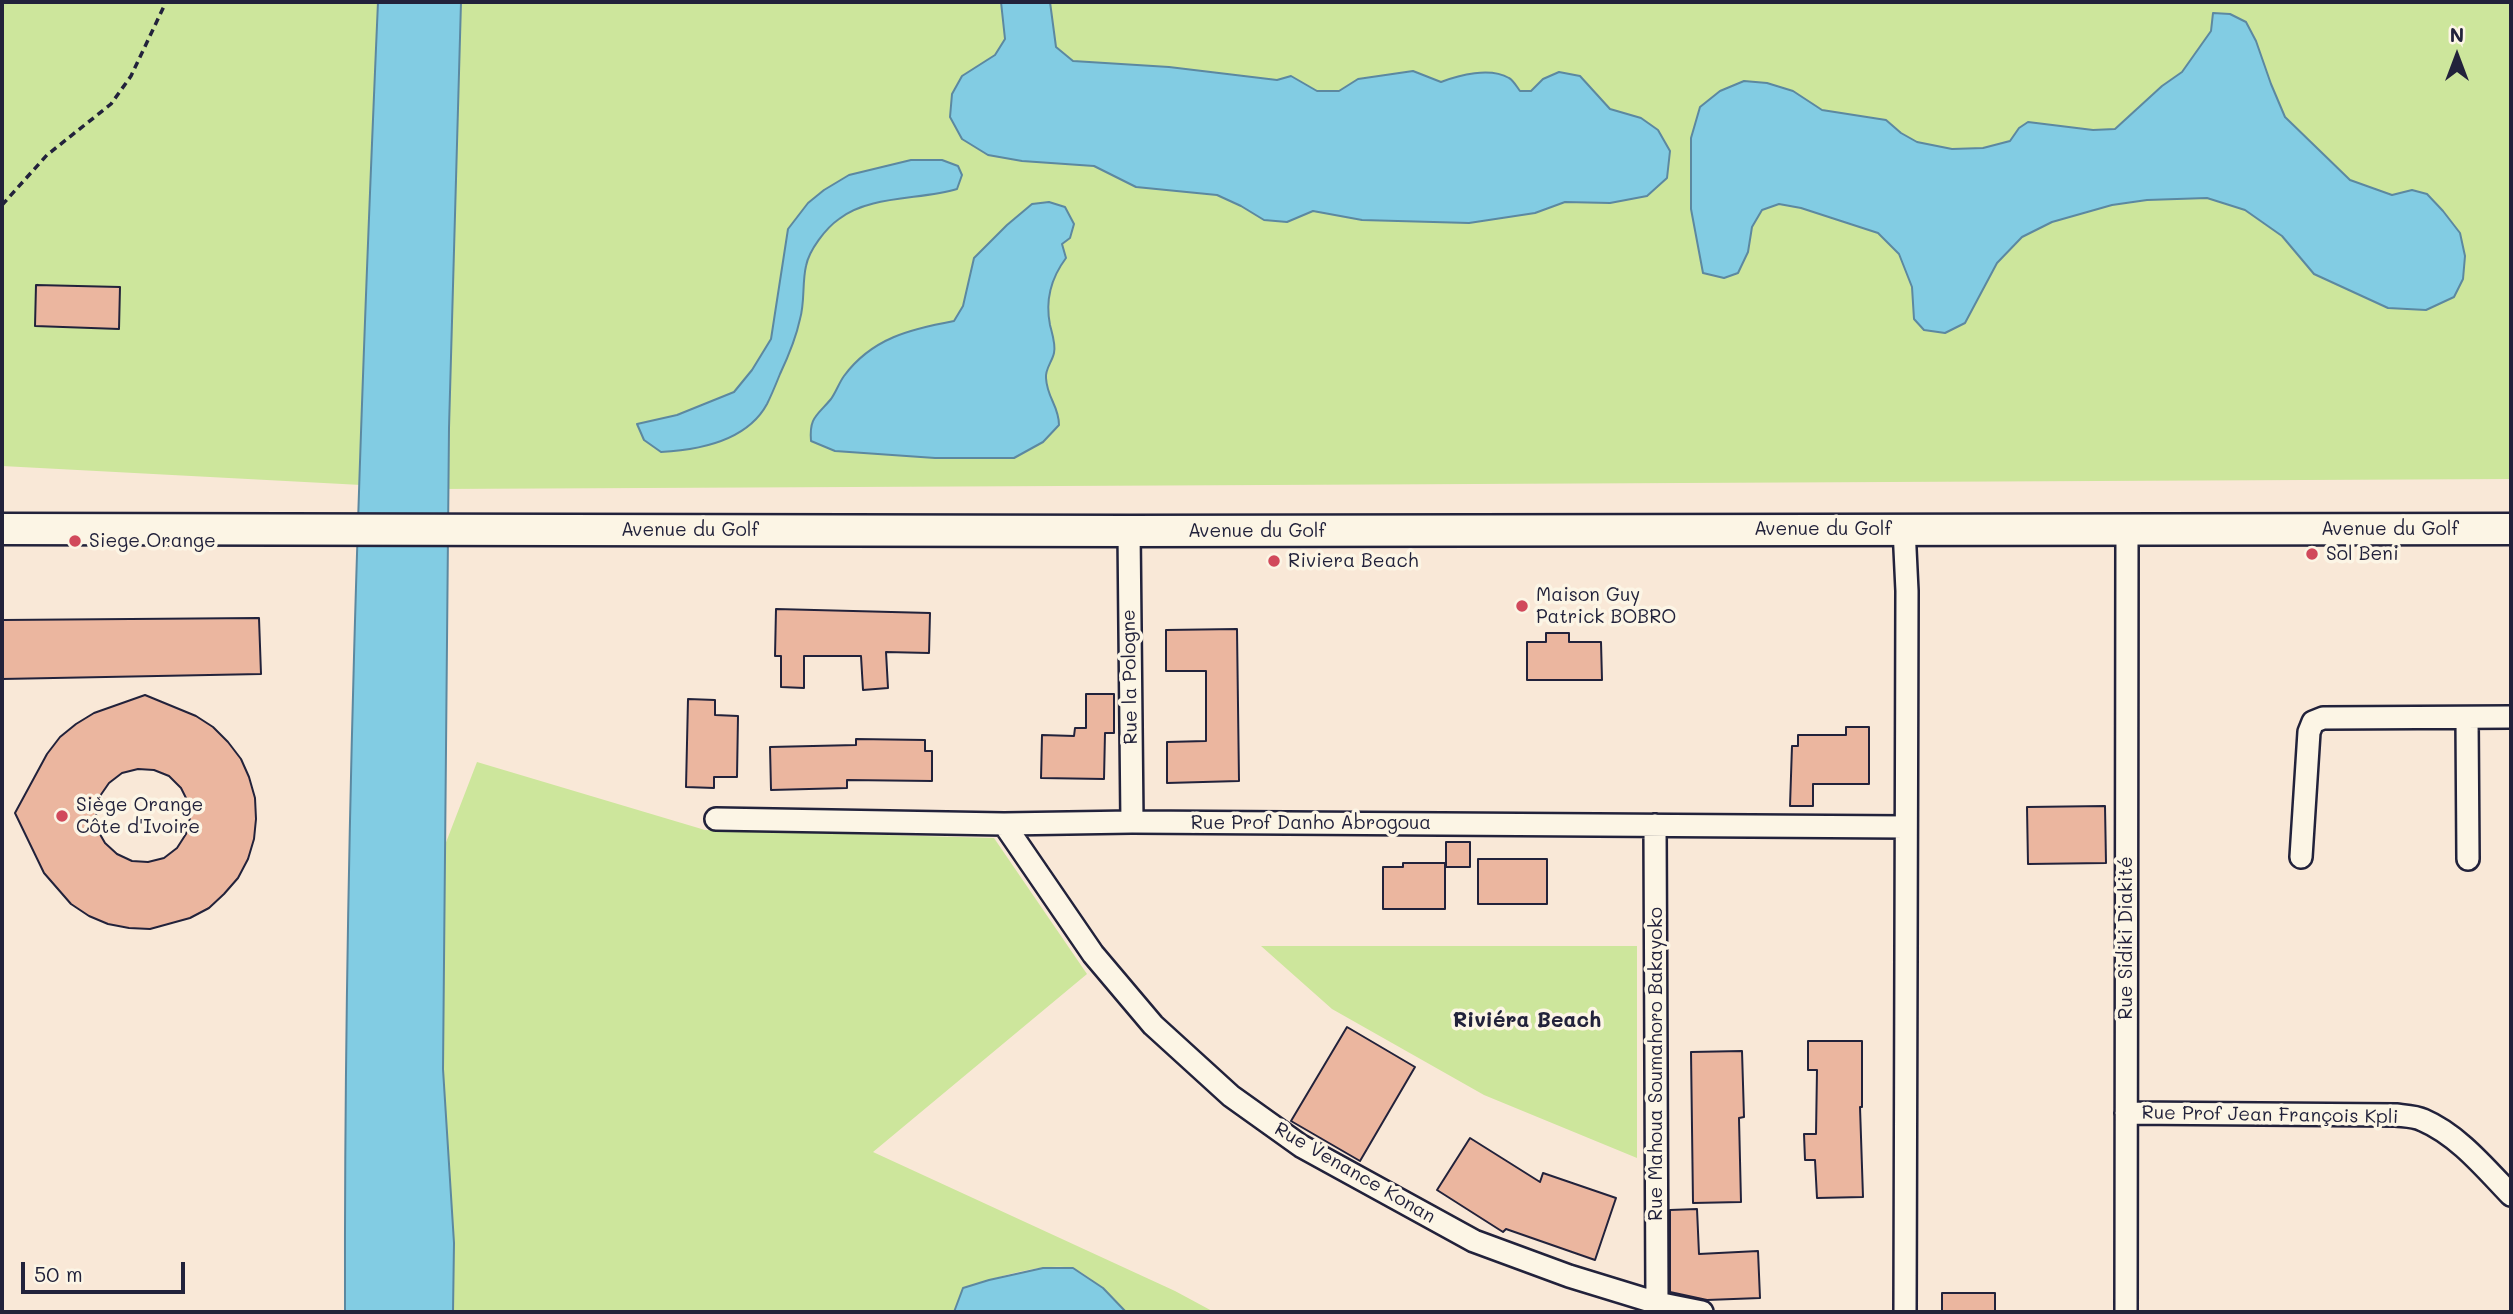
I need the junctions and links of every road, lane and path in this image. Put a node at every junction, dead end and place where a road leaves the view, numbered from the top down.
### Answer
1 (166, 2) edge
2 (2, 205) edge
3 (1904, 528) junction
4 (2, 529) edge
5 (2511, 529) edge
6 (2127, 530) junction
7 (1129, 531) junction
8 (2467, 718) junction
9 (2511, 718) edge
10 (716, 819) dead end
11 (1132, 822) junction
12 (1004, 824) junction
13 (1655, 825) junction
14 (1906, 827) junction
15 (2301, 857) dead end
16 (2468, 859) dead end
17 (2126, 1114) junction
18 (2511, 1195) edge
19 (1657, 1303) junction
20 (1702, 1312) edge
21 (1905, 1312) edge
22 (2126, 1312) edge

1 - 2 path
3 - 6 main road, Avenue du Golf
3 - 7 main road, Avenue du Golf
3 - 14 street
4 - 7 main road, Avenue du Golf
5 - 6 main road, Avenue du Golf
6 - 17 street, Rue Sidiki Diakité
7 - 11 street, Rue la Pologne
8 - 9 street
8 - 15 street
8 - 16 street
10 - 12 street, Rue Prof Danho Abrogoua
11 - 12 street, Rue Prof Danho Abrogoua
11 - 13 street, Rue Prof Danho Abrogoua
12 - 19 street, Rue Venance Konan
13 - 14 street, Rue Prof Danho Abrogoua
13 - 19 street, Rue Mahoua Soumahoro Bakayoko
14 - 21 street
17 - 18 street, Rue Prof Jean François Kpli
17 - 22 street, Rue Sidiki Diakité
19 - 20 street, Rue Venance Konan

